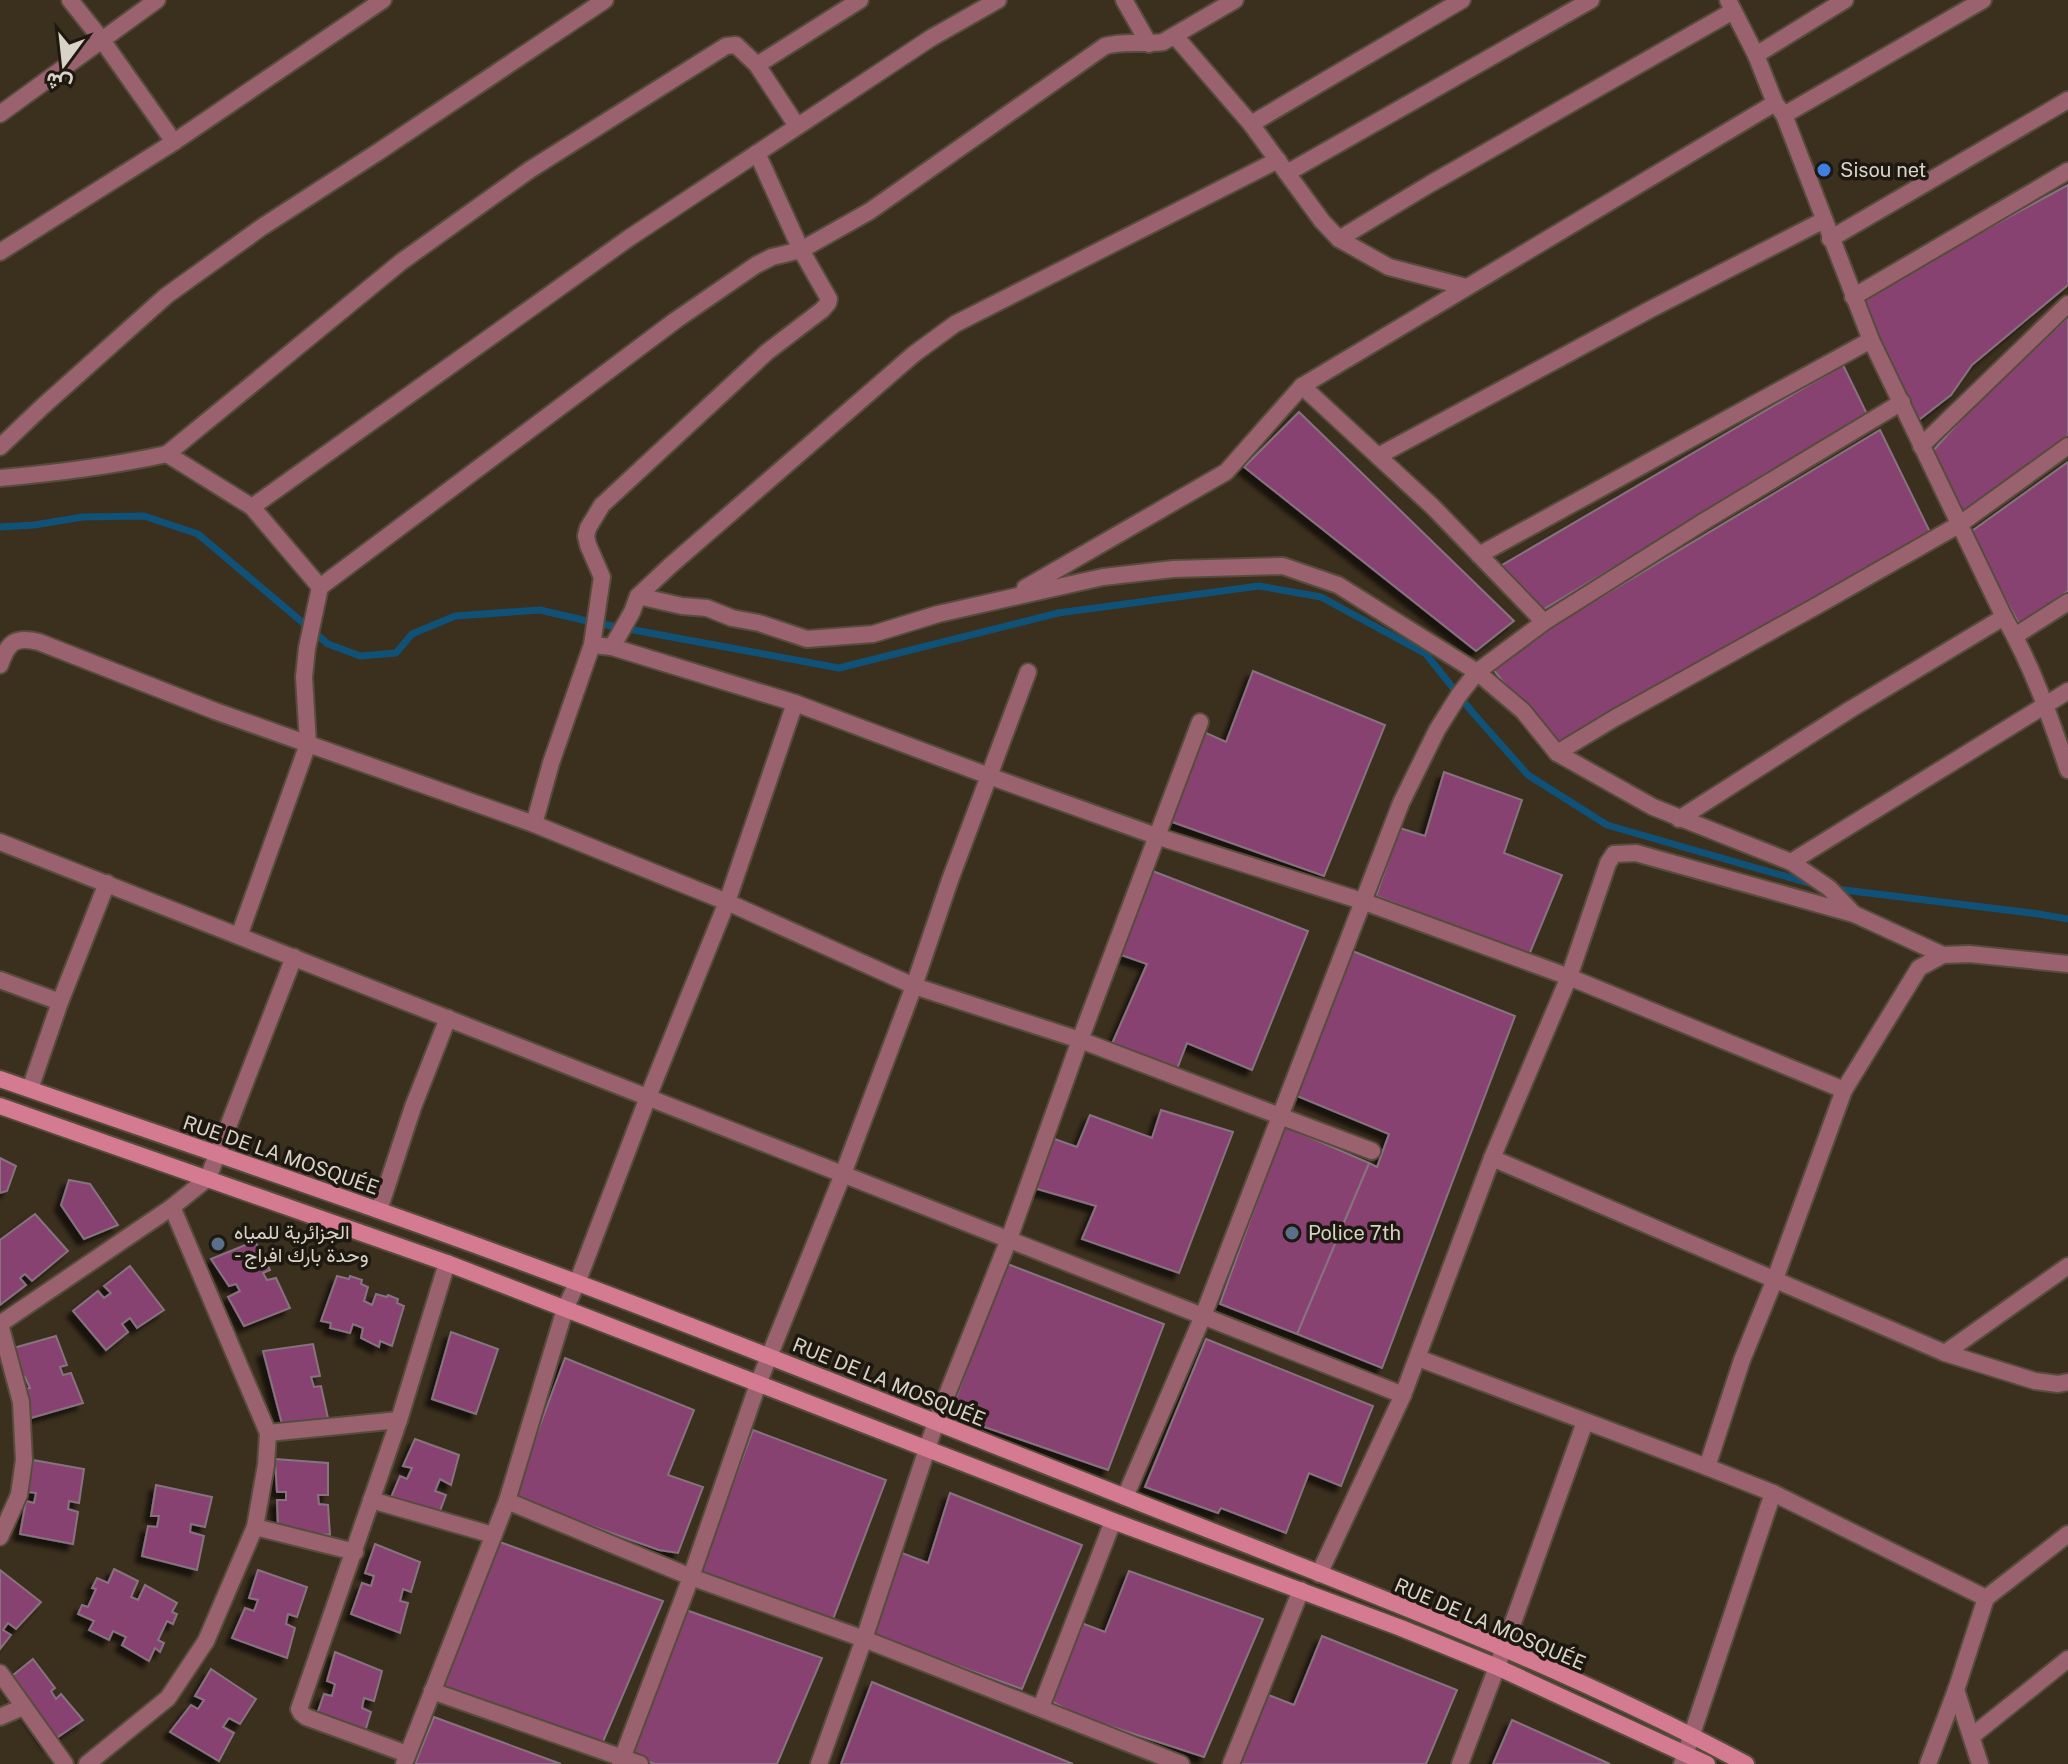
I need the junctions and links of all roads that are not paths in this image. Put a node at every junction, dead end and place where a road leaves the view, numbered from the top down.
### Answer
1 (70, 0) edge
2 (157, 0) edge
3 (383, 0) edge
4 (605, 0) edge
5 (860, 0) edge
6 (998, 0) edge
7 (1124, 0) edge
8 (1235, 0) edge
9 (1462, 0) edge
10 (1591, 0) edge
11 (1845, 0) edge
12 (1983, 0) edge
13 (1730, 5) edge
14 (1175, 36) junction
15 (102, 40) junction
16 (1149, 44) junction
17 (1756, 55) junction
18 (757, 65) junction
19 (2068, 100) edge
20 (1780, 109) junction
21 (0, 114) edge
22 (1251, 124) junction
23 (797, 126) junction
24 (174, 142) junction
25 (757, 153) junction
26 (1282, 167) junction
27 (2068, 171) edge
28 (1824, 220) junction
29 (1339, 239) junction
30 (1830, 239) junction
31 (801, 250) junction
32 (0, 252) edge
33 (1466, 287) junction
34 (1853, 297) junction
35 (2068, 304) edge
36 (1871, 340) junction
37 (1302, 386) junction
38 (1902, 402) junction
39 (1921, 446) junction
40 (2068, 446) edge
41 (0, 447) edge
42 (167, 454) junction
43 (1378, 456) junction
44 (0, 478) edge
45 (252, 507) junction
46 (1960, 524) junction
47 (1479, 555) junction
48 (320, 587) junction
49 (638, 596) junction
50 (1013, 596) junction
51 (2068, 602) edge
52 (2004, 617) junction
53 (1544, 622) junction
54 (2015, 636) junction
55 (592, 645) junction
56 (612, 647) junction
57 (0, 665) edge
58 (1028, 672) dead end
59 (1477, 672) junction
60 (2068, 691) edge
61 (795, 703) junction
62 (2046, 706) junction
63 (1200, 722) dead end
64 (308, 744) junction
65 (1557, 753) junction
66 (2068, 770) edge
67 (989, 776) junction
68 (1679, 819) junction
69 (534, 824) junction
70 (1156, 836) junction
71 (0, 842) edge
72 (1791, 862) junction
73 (107, 883) junction
74 (1362, 901) junction
75 (727, 902) junction
76 (1854, 914) junction
77 (239, 936) junction
78 (1943, 955) junction
79 (294, 957) junction
80 (2068, 964) edge
81 (1569, 977) junction
82 (0, 980) edge
83 (914, 986) junction
84 (60, 1002) junction
85 (448, 1018) junction
86 (1080, 1040) junction
87 (0, 1079) edge
88 (30, 1089) junction
89 (1844, 1090) junction
90 (648, 1097) junction
91 (0, 1106) edge
92 (1281, 1117) junction
93 (1372, 1151) dead end
94 (218, 1154) junction
95 (1492, 1158) junction
96 (843, 1174) junction
97 (208, 1178) junction
98 (172, 1207) junction
99 (379, 1210) junction
100 (1009, 1239) junction
101 (447, 1263) junction
102 (2068, 1266) edge
103 (1775, 1279) junction
104 (577, 1283) junction
105 (565, 1309) junction
106 (1203, 1316) junction
107 (1945, 1353) junction
108 (769, 1356) junction
109 (1418, 1358) junction
110 (2068, 1382) edge
111 (758, 1384) junction
112 (1403, 1395) junction
113 (399, 1420) junction
114 (936, 1422) junction
115 (1585, 1422) junction
116 (268, 1433) junction
117 (927, 1447) junction
118 (1707, 1467) junction
119 (1773, 1493) junction
120 (1125, 1497) junction
121 (371, 1500) junction
122 (507, 1501) junction
123 (1113, 1521) junction
124 (255, 1527) junction
125 (2068, 1534) edge
126 (493, 1535) junction
127 (0, 1537) edge
128 (355, 1552) junction
129 (1319, 1574) junction
130 (691, 1577) junction
131 (1301, 1590) junction
132 (1986, 1598) junction
133 (864, 1639) junction
134 (1504, 1648) junction
135 (2068, 1659) edge
136 (1497, 1667) junction
137 (0, 1673) edge
138 (1956, 1690) junction
139 (432, 1691) junction
140 (23, 1707) junction
141 (1041, 1707) junction
142 (0, 1717) edge
143 (1692, 1735) junction
144 (1972, 1736) junction
145 (406, 1759) edge
146 (1685, 1759) edge
147 (621, 1761) edge
148 (65, 1764) edge
149 (87, 1764) edge
150 (640, 1764) edge
151 (819, 1764) edge
152 (1181, 1764) edge
153 (1231, 1764) edge
154 (1460, 1764) edge
155 (1707, 1764) edge
156 (1746, 1764) edge
157 (1928, 1764) edge
158 (1980, 1764) edge

1 - 15 street
2 - 15 street
3 - 24 street
4 - 41 street
5 - 18 street
6 - 23 street
7 - 16 street
8 - 14 street
9 - 22 street
10 - 26 street
11 - 17 street
12 - 20 street
13 - 17 street
13 - 29 street
14 - 16 street
14 - 22 street
15 - 21 street
15 - 24 street
16 - 31 street
17 - 20 street
18 - 23 street
18 - 42 street
19 - 30 street
20 - 28 street
20 - 33 street
22 - 26 street
23 - 25 street
24 - 32 street
25 - 31 street
25 - 45 street
26 - 29 street
26 - 49 street
27 - 34 street
28 - 30 street
28 - 43 street
29 - 33 street
30 - 34 street
31 - 48 street
31 - 55 street
33 - 37 street
34 - 36 street
35 - 39 street
36 - 38 street
36 - 47 street
37 - 43 street
37 - 50 street
38 - 39 street
38 - 53 street
39 - 46 street
40 - 46 street
42 - 44 street
42 - 45 street
43 - 47 street
45 - 48 street
46 - 52 street
46 - 65 street
47 - 53 street
48 - 64 street
49 - 50 street
49 - 56 street
50 - 59 street
51 - 54 street
52 - 54 street
52 - 68 street
53 - 59 street
54 - 62 street
55 - 56 street
55 - 69 street
56 - 61 street
57 - 64 street
58 - 67 street
59 - 65 street
59 - 74 street
60 - 62 street
61 - 67 street
61 - 75 street
62 - 66 street
62 - 72 street
63 - 70 street
64 - 69 street
64 - 77 street
65 - 68 street
67 - 70 street
67 - 83 street
68 - 72 street
69 - 75 street
70 - 74 street
70 - 86 street
71 - 73 street
72 - 76 street
73 - 77 street
73 - 84 street
74 - 81 street
74 - 92 street
75 - 83 street
75 - 90 street
76 - 78 street
76 - 81 street
77 - 79 street
78 - 80 street
78 - 89 street
79 - 85 street
79 - 94 street
81 - 89 street
81 - 95 street
82 - 84 street
83 - 86 street
83 - 96 street
84 - 88 street
85 - 90 street
85 - 99 street
86 - 92 street
86 - 100 street
87 - 88 main road, RUE DE LA MOSQUÉE
88 - 94 main road, RUE DE LA MOSQUÉE
89 - 103 street
90 - 96 street
90 - 104 street
91 - 97 main road
92 - 93 street
92 - 106 street
94 - 97 street
94 - 99 main road, RUE DE LA MOSQUÉE
95 - 103 street
95 - 109 street
96 - 100 street
96 - 108 street
97 - 98 street
97 - 101 main road
98 - 116 street
98 - 127 street
99 - 104 main road, RUE DE LA MOSQUÉE
100 - 106 street
100 - 114 street
101 - 105 main road
101 - 113 street
102 - 107 street
103 - 107 street
103 - 118 street
104 - 105 street
104 - 108 main road, RUE DE LA MOSQUÉE
105 - 111 main road
105 - 122 street
106 - 112 street
106 - 120 street
107 - 110 street
108 - 111 street
108 - 114 main road, RUE DE LA MOSQUÉE
109 - 112 street
109 - 115 street
111 - 117 main road
111 - 130 street
112 - 129 street
113 - 116 street
113 - 121 street
114 - 117 street
114 - 120 main road, RUE DE LA MOSQUÉE
115 - 118 street
115 - 134 street
116 - 124 street
117 - 123 main road
117 - 133 street
118 - 119 street
119 - 132 street
119 - 143 street
120 - 129 main road, RUE DE LA MOSQUÉE
121 - 126 street
121 - 128 street
122 - 126 street
122 - 130 street
123 - 131 main road
123 - 141 street
124 - 128 street
124 - 149 street
125 - 132 street
126 - 139 street
128 - 145 street
129 - 134 main road, RUE DE LA MOSQUÉE
130 - 133 street
130 - 147 street
131 - 136 main road
131 - 153 street
132 - 138 street
133 - 141 street
133 - 151 street
134 - 136 street
134 - 143 main road, RUE DE LA MOSQUÉE
135 - 144 street
136 - 146 main road
136 - 154 street
137 - 140 street
138 - 144 street
138 - 157 street
139 - 145 street
139 - 147 street
140 - 142 street
140 - 148 street
141 - 152 street
143 - 146 street
143 - 156 main road, RUE DE LA MOSQUÉE
144 - 158 street
146 - 155 main road
147 - 150 street

